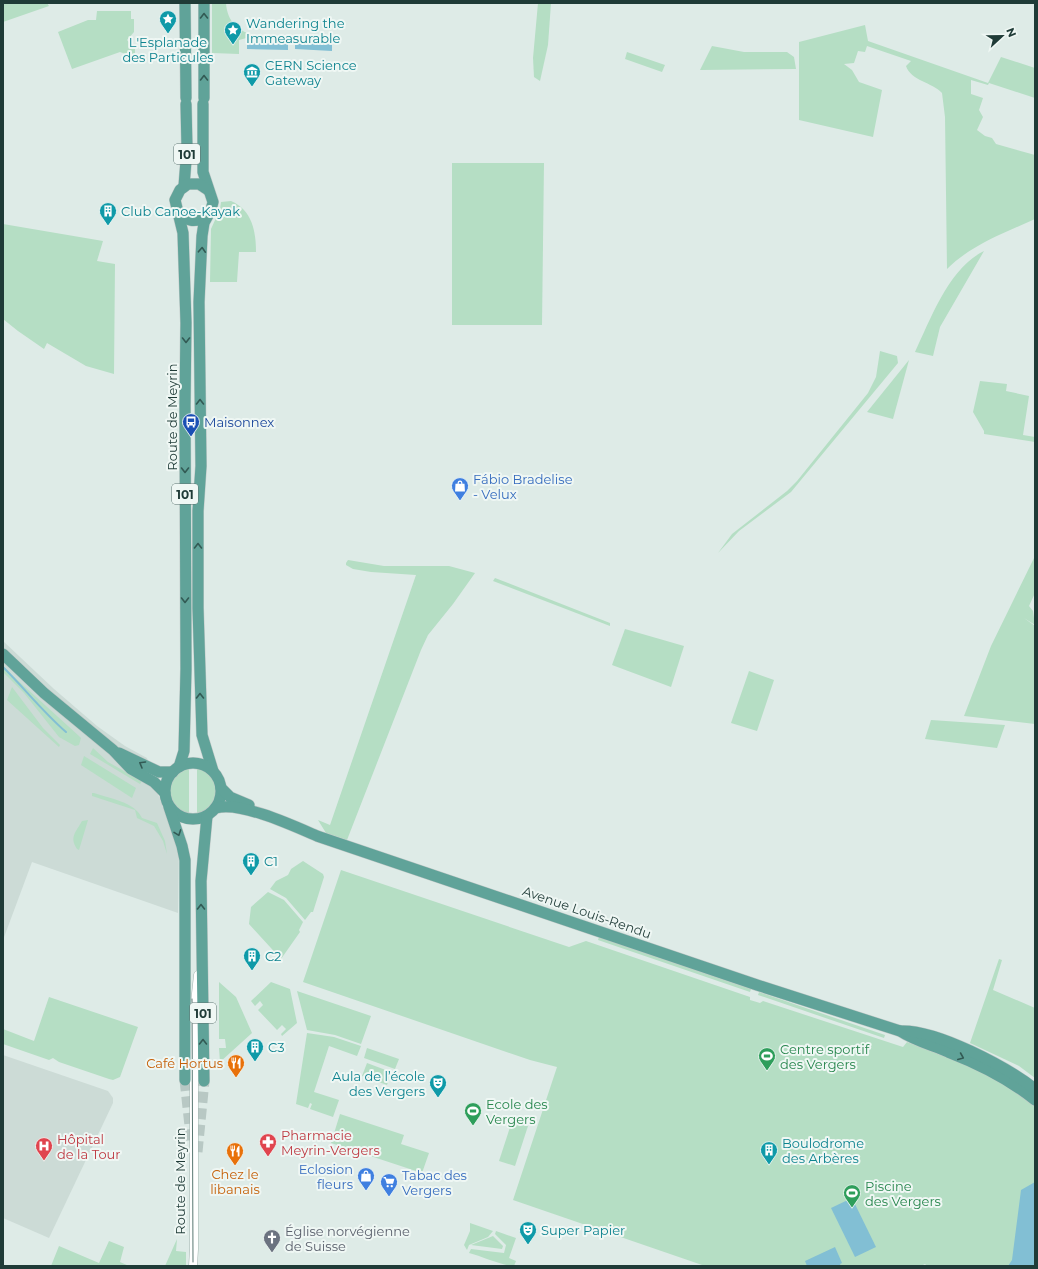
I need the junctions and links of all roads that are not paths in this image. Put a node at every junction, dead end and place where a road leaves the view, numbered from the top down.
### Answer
1 (185, 3) edge
2 (204, 3) edge
3 (184, 186) junction
4 (208, 190) junction
5 (177, 211) junction
6 (207, 216) junction
7 (3, 654) edge
8 (113, 750) junction
9 (176, 769) junction
10 (213, 771) junction
11 (221, 788) junction
12 (165, 793) junction
13 (169, 807) junction
14 (216, 808) junction
15 (207, 816) junction
16 (266, 816) junction
17 (186, 946) junction
18 (202, 946) junction
19 (194, 1012) junction
20 (900, 1031) junction
21 (185, 1080) tunnel mouth
22 (204, 1081) tunnel mouth
23 (1035, 1089) edge
24 (1035, 1100) edge
25 (196, 1265) edge

1 - 3 main road, Route de Meyrin / 101
4 -> 2 main road, 101
3 - 4 main road, 101
3 - 5 main road, Route de Meyrin / 101
4 - 6 main road, 101
5 - 6 main road
5 -> 9 main road, Route de Meyrin / 101
10 -> 6 main road, 101
7 - 8 main road
9 -> 8 main road
8 - 12 main road
9 - 10 main road
9 - 12 main road, 101
10 - 11 main road, 101
11 - 14 main road
11 - 16 main road, Avenue Louis-Rendu
12 - 13 main road, 101
13 - 15 main road
13 -> 17 main road, 101
14 - 15 main road
14 - 16 main road, Avenue Louis-Rendu
18 -> 15 main road, 101
16 - 20 main road, Avenue Louis-Rendu
17 - 19 street
17 - 21 main road, 101
18 - 19 street
22 -> 18 main road, 101
19 - 25 street, Route de Meyrin
20 - 23 main road, Avenue Louis-Rendu
20 -> 24 main road, Avenue Louis-Rendu

